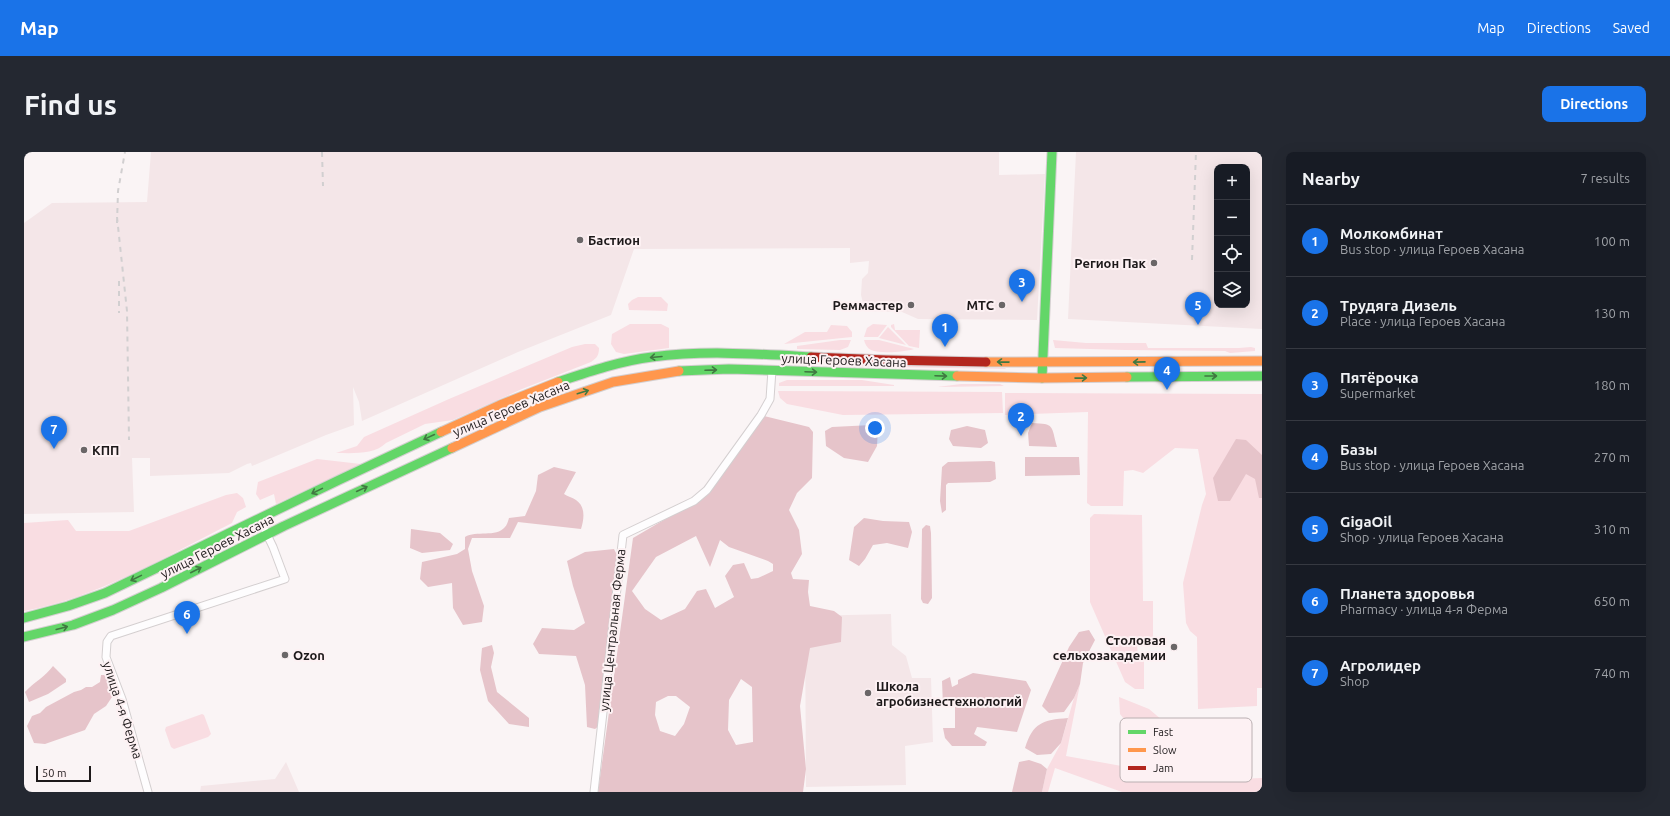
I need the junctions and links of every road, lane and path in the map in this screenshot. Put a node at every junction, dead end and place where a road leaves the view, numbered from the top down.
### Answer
1 (1052, 152) edge
2 (1262, 361) edge
3 (1042, 363) junction
4 (772, 370) junction
5 (1262, 376) edge
6 (1042, 378) junction
7 (260, 518) junction
8 (268, 534) junction
9 (24, 618) edge
10 (24, 637) edge
11 (148, 792) edge
12 (594, 792) edge

1 - 3 main road
2 -> 3 main road, улица Героев Хасана
3 - 6 main road
3 -> 7 main road, улица Героев Хасана
4 -> 6 main road, улица Героев Хасана
8 -> 4 main road, улица Героев Хасана
4 - 12 street, улица Центральная Ферма
6 -> 5 main road, улица Героев Хасана
7 - 8 street, улица 4-я Ферма
7 -> 9 main road, улица Героев Хасана
10 -> 8 main road, улица Героев Хасана
8 - 11 street, улица 4-я Ферма

